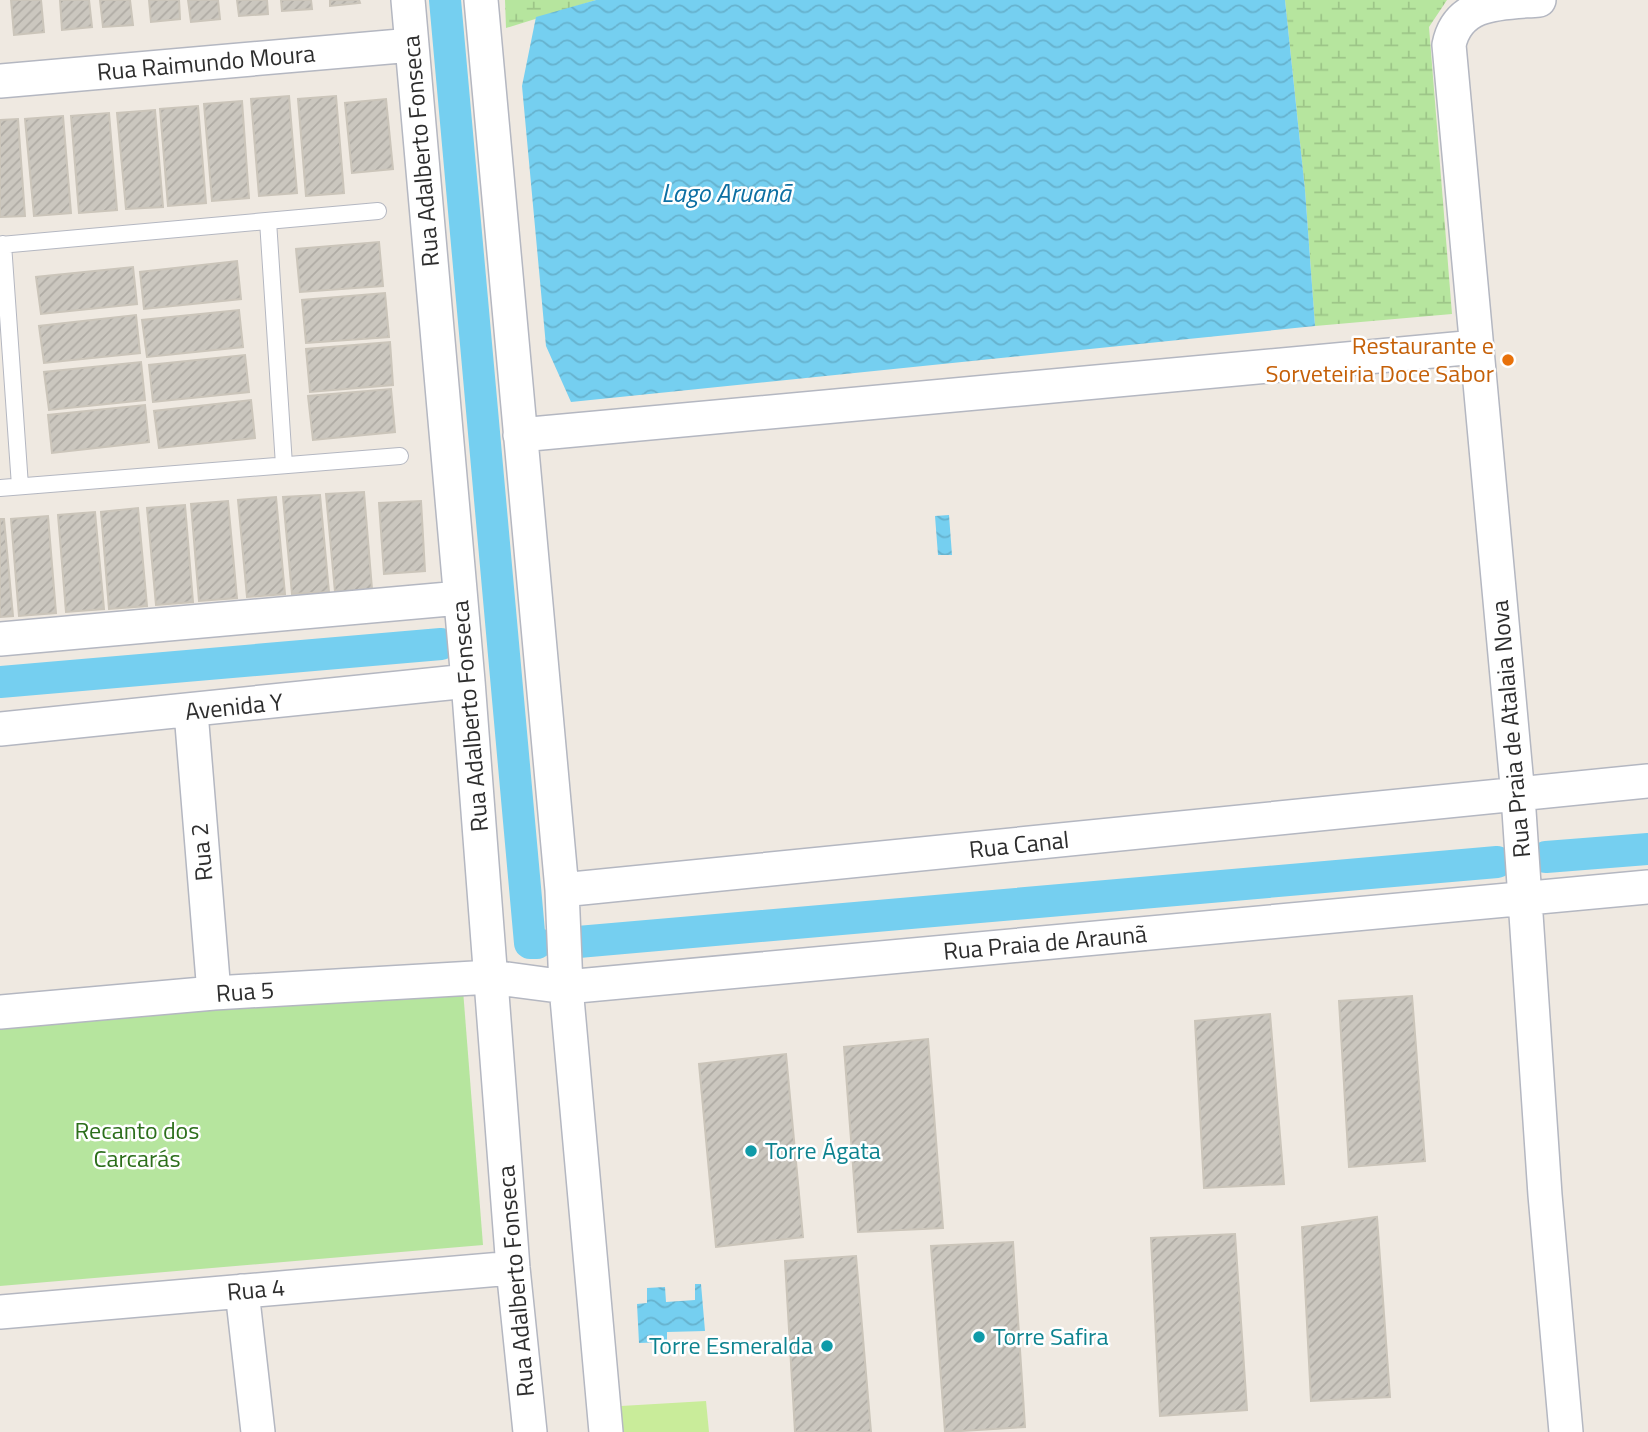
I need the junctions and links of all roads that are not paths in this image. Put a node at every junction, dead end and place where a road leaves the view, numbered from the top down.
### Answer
1 (408, 0) edge
2 (481, 0) edge
3 (1539, 0) edge
4 (412, 45) junction
5 (0, 81) edge
6 (378, 211) dead end
7 (268, 221) junction
8 (2, 244) edge
9 (1476, 347) junction
10 (520, 435) junction
11 (400, 456) dead end
12 (284, 465) junction
13 (20, 486) junction
14 (0, 488) edge
15 (460, 598) junction
16 (0, 639) edge
17 (468, 681) junction
18 (191, 712) junction
19 (0, 729) edge
20 (1648, 781) edge
21 (1518, 796) junction
22 (1648, 887) edge
23 (562, 890) junction
24 (1523, 900) junction
25 (491, 977) junction
26 (566, 987) junction
27 (214, 993) junction
28 (0, 1012) edge
29 (513, 1268) junction
30 (242, 1291) junction
31 (0, 1312) edge
32 (258, 1432) edge
33 (530, 1432) edge
34 (606, 1432) edge
35 (1566, 1432) edge

1 - 4 street, Rua Adalberto Fonseca
2 - 10 street
3 - 9 street, Rua Praia de Atalaia Nova
4 - 5 street, Rua Raimundo Moura
4 - 15 street, Rua Adalberto Fonseca
6 - 7 lane
7 - 8 lane
7 - 12 lane
8 - 13 lane
9 - 10 street
9 - 21 street, Rua Praia de Atalaia Nova
10 - 23 street
11 - 12 lane
12 - 13 lane
13 - 14 lane
15 - 16 street
15 - 17 street, Rua Adalberto Fonseca
17 - 18 street, Avenida Y
17 - 25 street, Rua Adalberto Fonseca
18 - 19 street, Avenida Y
18 - 27 street, Rua 2
20 - 21 street, Rua Canal
21 - 23 street, Rua Canal
21 - 24 street, Rua Praia de Atalaia Nova
22 - 24 street, Rua Praia de Araunã
23 - 26 street
24 - 26 street, Rua Praia de Araunã
24 - 35 street, Rua Praia de Atalaia Nova
25 - 26 street
25 - 27 street, Rua 5
25 - 29 street, Rua Adalberto Fonseca
26 - 34 street
27 - 28 street, Rua 5
29 - 30 street, Rua 4
29 - 33 street, Rua Adalberto Fonseca
30 - 31 street, Rua 4
30 - 32 street

